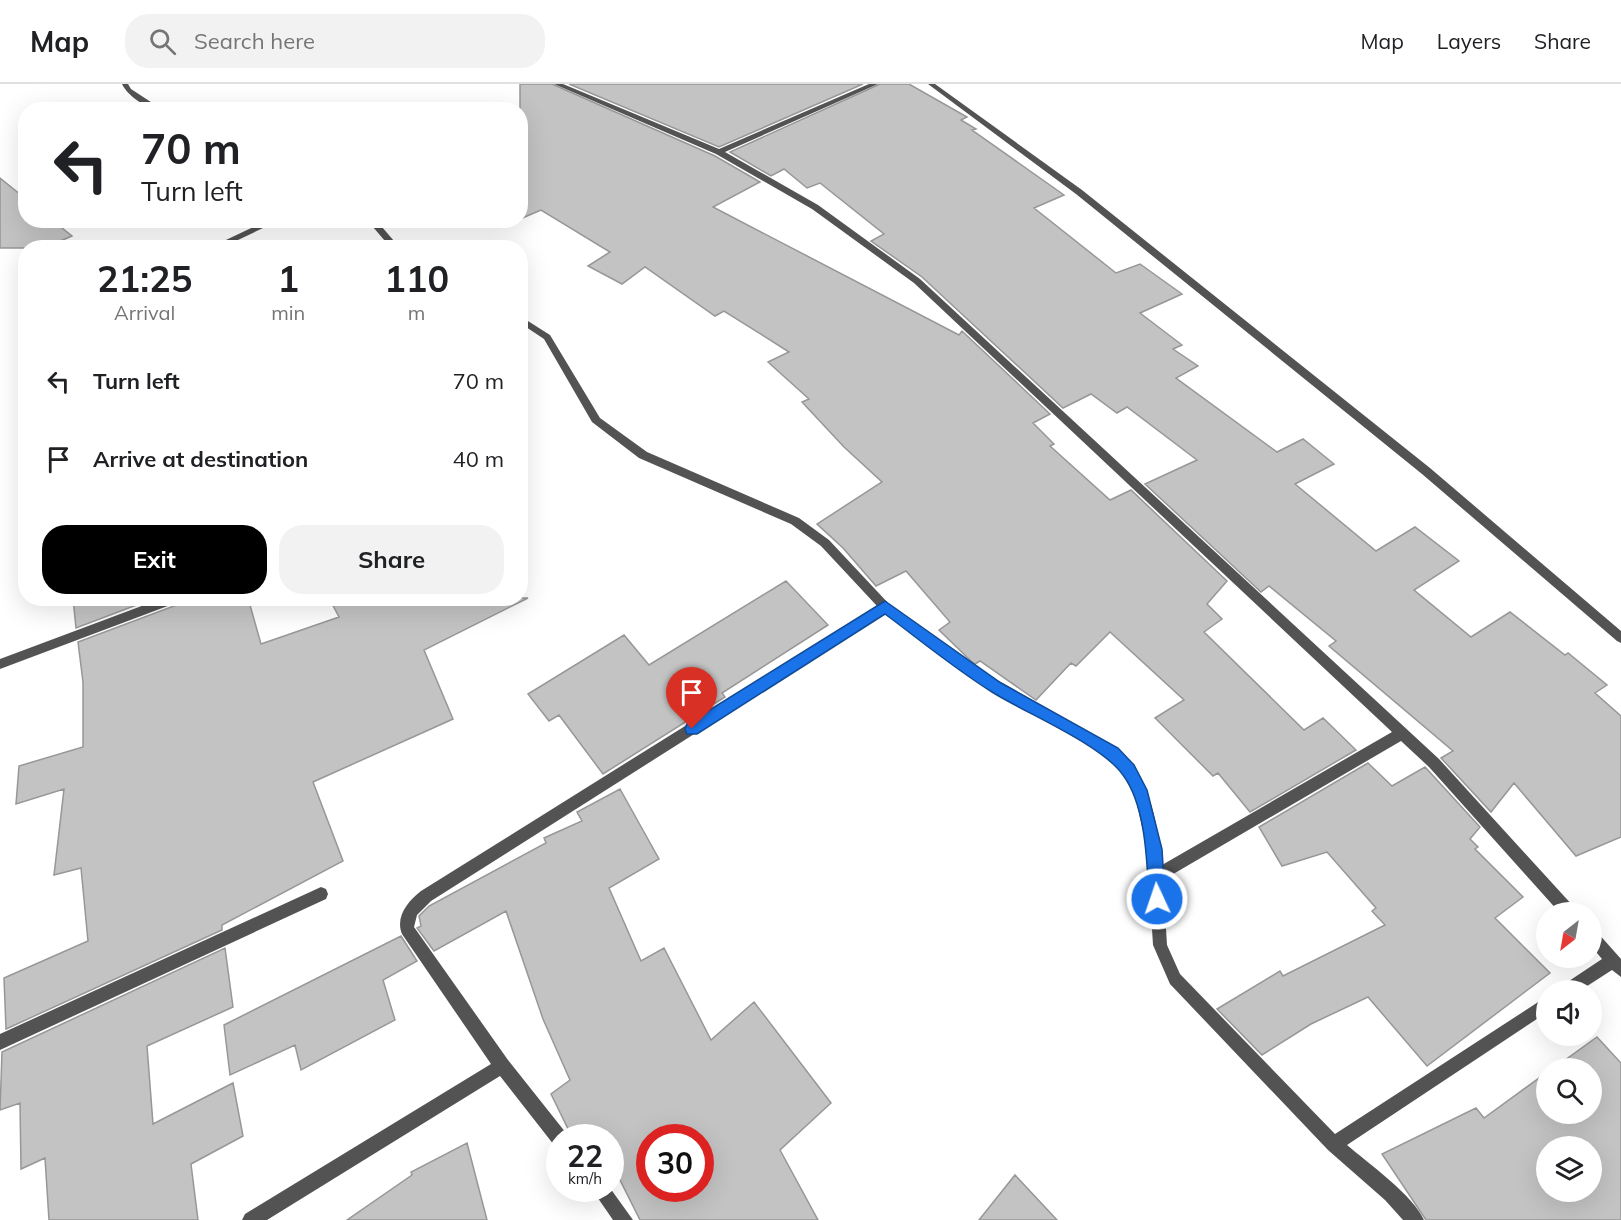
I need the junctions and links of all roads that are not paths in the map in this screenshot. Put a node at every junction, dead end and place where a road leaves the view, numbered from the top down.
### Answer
1 (125, 84) edge
2 (557, 84) edge
3 (875, 84) edge
4 (931, 84) edge
5 (147, 102) edge
6 (720, 152) junction
7 (258, 228) edge
8 (378, 228) edge
9 (231, 240) edge
10 (389, 240) edge
11 (528, 324) edge
12 (156, 606) edge
13 (882, 608) junction
14 (1621, 638) edge
15 (0, 664) edge
16 (1403, 733) junction
17 (1156, 876) junction
18 (321, 894) dead end
19 (1560, 902) edge
20 (1602, 948) edge
21 (1617, 965) edge
22 (1588, 980) edge
23 (1536, 1011) edge
24 (0, 1042) edge
25 (502, 1066) junction
26 (548, 1124) edge
27 (1334, 1144) junction
28 (609, 1202) edge
29 (251, 1220) edge
30 (624, 1220) edge
31 (1415, 1220) edge

1 - 5 street
2 - 6 street
3 - 6 street
4 - 14 street
6 - 16 street
7 - 9 street
8 - 10 street
11 - 13 street
12 - 15 street
13 - 17 street
13 - 25 street
16 - 17 street
16 - 19 street
17 - 27 street
18 - 24 street
20 - 21 street
21 - 22 street
23 - 27 street
25 - 26 street
25 - 29 street
27 - 31 street
28 - 30 street

